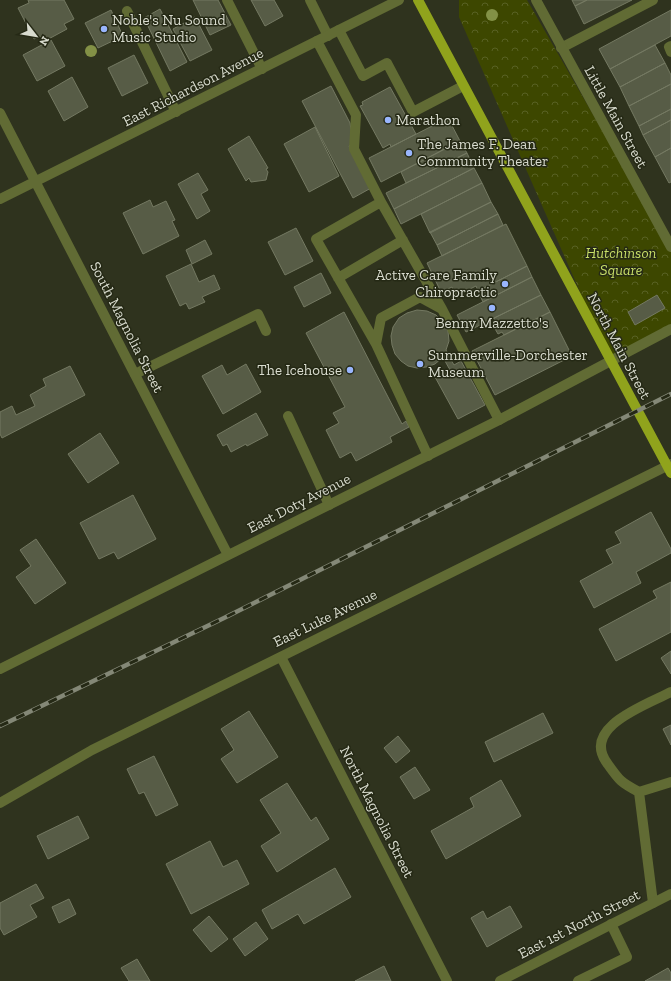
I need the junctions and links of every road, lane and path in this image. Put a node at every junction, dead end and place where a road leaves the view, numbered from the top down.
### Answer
1 (227, 0) edge
2 (310, 0) edge
3 (399, 0) edge
4 (418, 0) edge
5 (536, 0) edge
6 (653, 0) edge
7 (127, 11) dead end
8 (339, 30) junction
9 (328, 36) junction
10 (317, 41) junction
11 (671, 46) edge
12 (561, 48) junction
13 (671, 52) edge
14 (262, 69) junction
15 (463, 86) junction
16 (176, 112) junction
17 (0, 113) edge
18 (36, 182) junction
19 (0, 199) edge
20 (381, 202) junction
21 (402, 240) junction
22 (671, 247) edge
23 (338, 278) junction
24 (442, 309) junction
25 (671, 329) edge
26 (266, 331) dead end
27 (376, 344) junction
28 (611, 362) junction
29 (135, 374) junction
30 (288, 416) dead end
31 (499, 420) junction
32 (428, 456) junction
33 (670, 468) edge
34 (329, 505) junction
35 (228, 555) junction
36 (281, 657) junction
37 (0, 669) edge
38 (671, 692) edge
39 (671, 782) edge
40 (638, 792) junction
41 (0, 803) edge
42 (671, 894) edge
43 (653, 903) junction
44 (611, 924) junction
45 (447, 981) edge
46 (500, 981) edge
47 (578, 981) edge

1 - 14 street
2 - 9 street
3 - 8 street, East Richardson Avenue
4 - 15 main road, North Main Street
5 - 12 street, Little Main Street
6 - 12 street
7 - 16 street
8 - 9 street, East Richardson Avenue
8 - 15 street
9 - 10 street, East Richardson Avenue
10 - 14 street, East Richardson Avenue
10 - 20 street
11 - 13 street
12 - 22 street, Little Main Street
14 - 16 street, East Richardson Avenue
15 - 28 main road, North Main Street
16 - 18 street, East Richardson Avenue
17 - 18 street, South Magnolia Street
18 - 19 street, East Richardson Avenue
18 - 29 street, South Magnolia Street
20 - 21 street
20 - 23 street
21 - 23 street
21 - 24 street
23 - 27 street
24 - 27 street
24 - 31 street
25 - 28 street, East Doty Avenue
26 - 29 street
27 - 32 street
28 - 31 street, East Doty Avenue
28 - 33 main road, North Main Street
29 - 35 street, South Magnolia Street
30 - 34 street
31 - 32 street, East Doty Avenue
32 - 34 street, East Doty Avenue
33 - 36 street, East Luke Avenue
34 - 35 street, East Doty Avenue
35 - 37 street, East Doty Avenue
36 - 41 street, East Luke Avenue
36 - 45 street, North Magnolia Street
38 - 40 street
39 - 40 street
40 - 43 street
42 - 43 street, East 1st North Street
43 - 44 street, East 1st North Street
44 - 46 street, East 1st North Street
44 - 47 street

